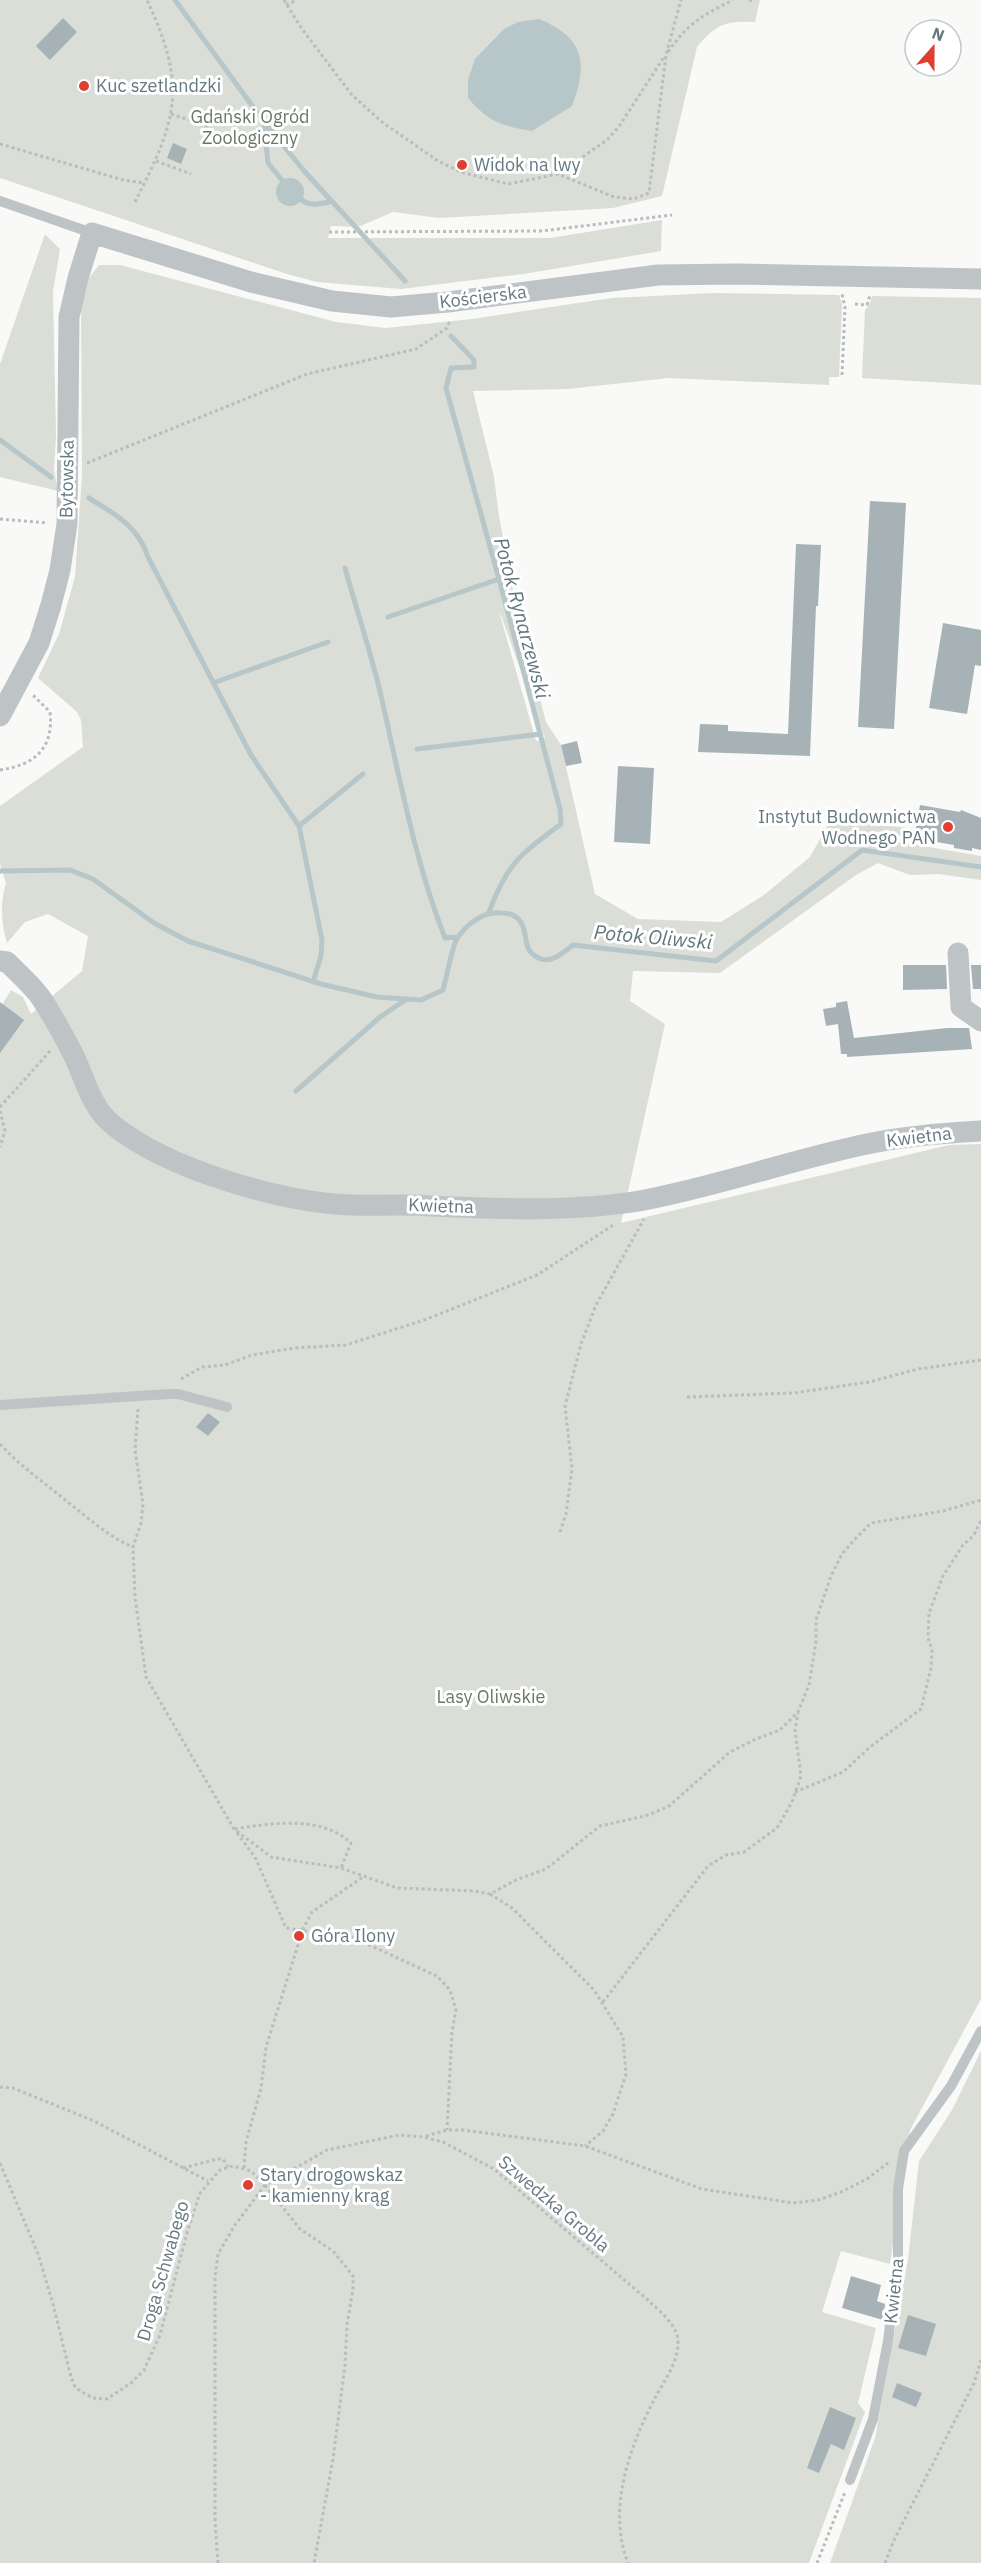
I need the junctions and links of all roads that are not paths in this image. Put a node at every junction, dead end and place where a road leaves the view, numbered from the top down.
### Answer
1 (0, 201) edge
2 (92, 233) junction
3 (981, 279) edge
4 (0, 716) edge
5 (958, 953) dead end
6 (0, 961) edge
7 (981, 1021) edge
8 (981, 1131) edge
9 (0, 1405) edge
10 (227, 1407) dead end
11 (981, 2031) edge
12 (850, 2480) road end

1 - 2 lane, Kościerska
2 - 3 street, Kościerska
2 - 4 street, Bytowska
5 - 7 street
6 - 8 street, Kwietna
9 - 10 lane
11 - 12 lane, Kwietna

